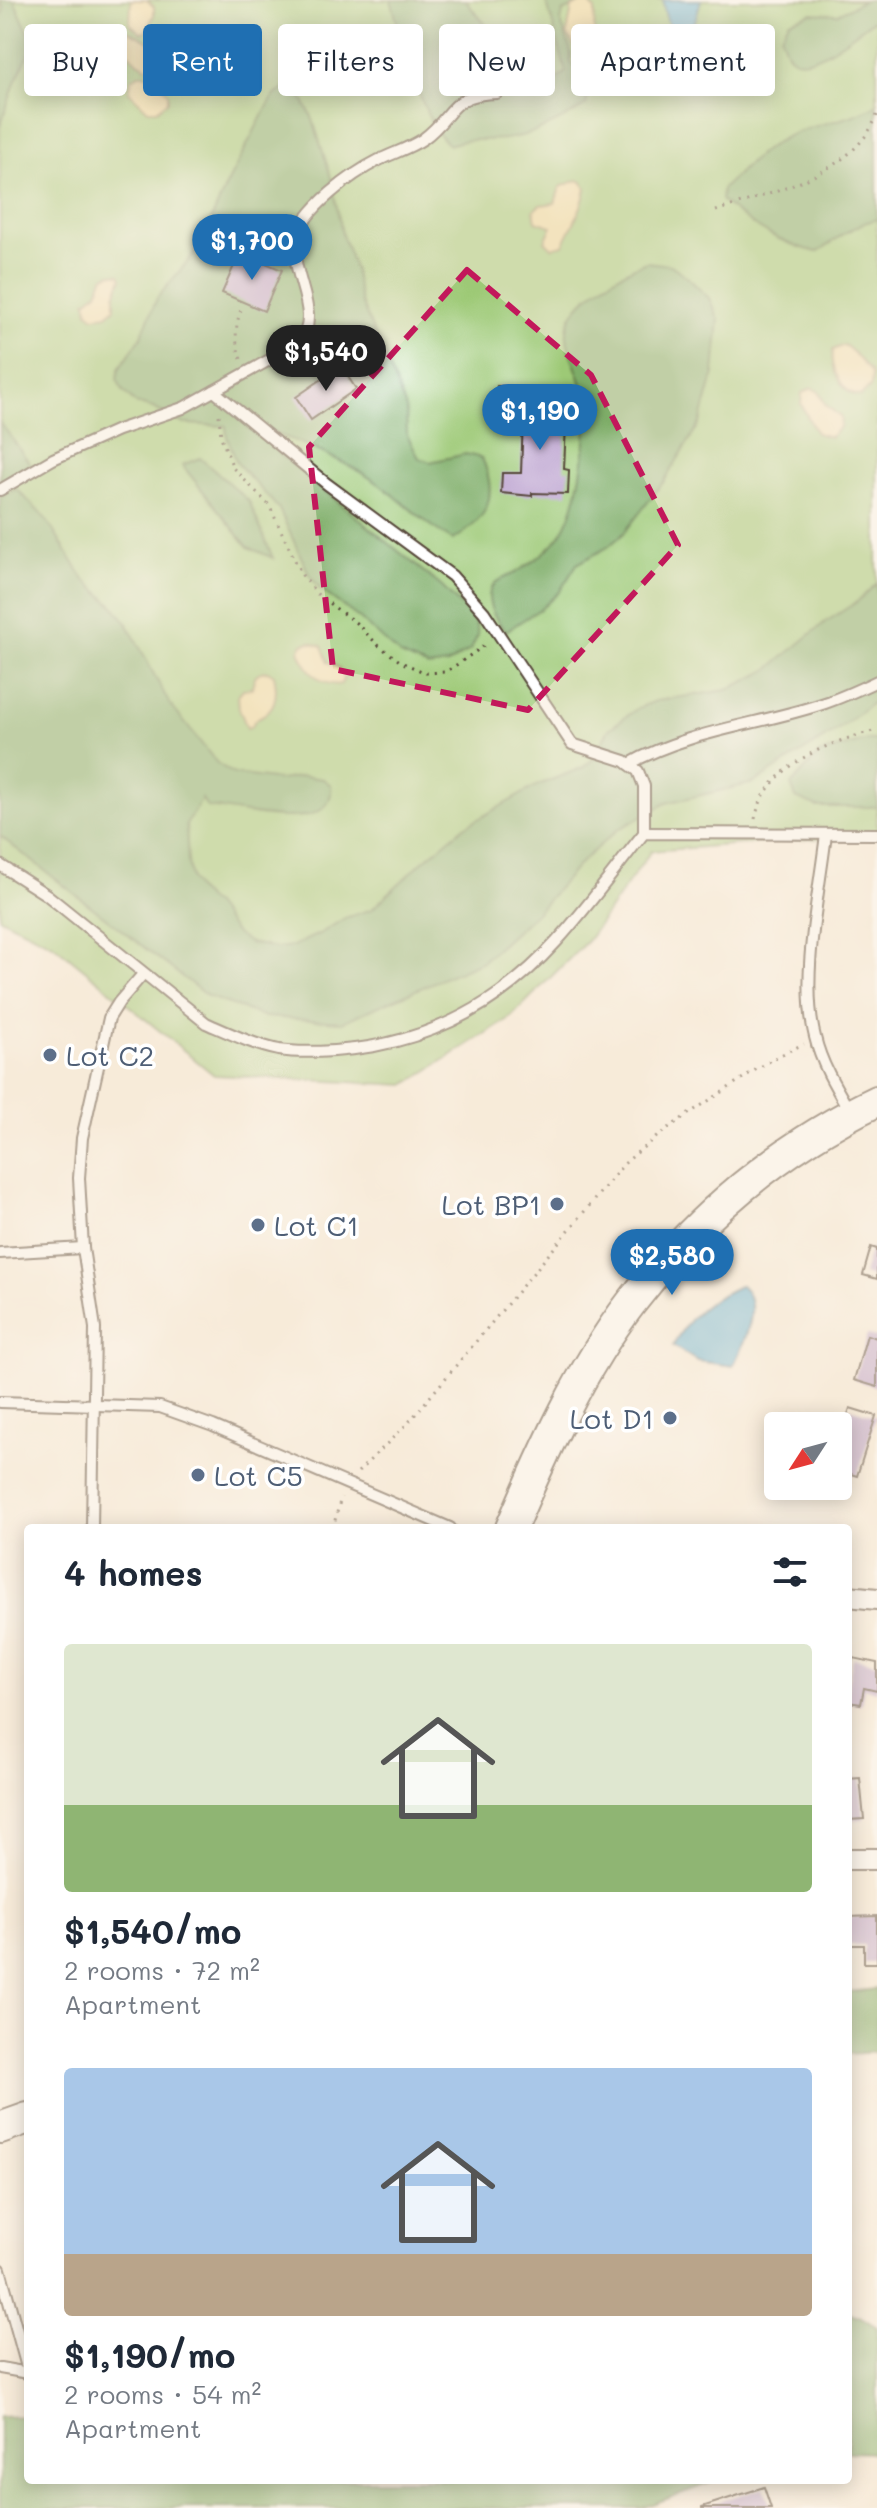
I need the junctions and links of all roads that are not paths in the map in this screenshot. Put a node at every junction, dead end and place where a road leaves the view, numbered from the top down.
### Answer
1 (469, 96) edge
2 (214, 391) junction
3 (0, 490) edge
4 (877, 681) edge
5 (629, 764) junction
6 (644, 833) junction
7 (826, 834) junction
8 (877, 834) edge
9 (0, 865) edge
10 (143, 974) junction
11 (864, 1107) edge
12 (83, 1248) junction
13 (0, 1253) edge
14 (0, 1402) edge
15 (95, 1404) junction
16 (92, 1524) edge
17 (441, 1524) edge
18 (513, 1524) edge
19 (852, 1596) edge
20 (877, 1599) edge
21 (852, 1859) edge
22 (877, 1859) edge
23 (24, 2119) edge
24 (0, 2128) edge
25 (0, 2269) edge
26 (24, 2357) edge
27 (0, 2368) edge
28 (24, 2371) edge

1 - 2 lane
2 - 3 lane
2 - 5 lane
4 - 5 lane
5 - 6 lane
6 - 7 lane
6 - 10 lane
7 - 8 lane
7 - 11 lane
9 - 10 lane
10 - 12 lane
11 - 18 main road
12 - 13 lane
12 - 15 lane
14 - 15 lane
15 - 16 lane
15 - 17 lane
19 - 20 street
21 - 22 street
23 - 24 main road
25 - 26 lane
27 - 28 lane

